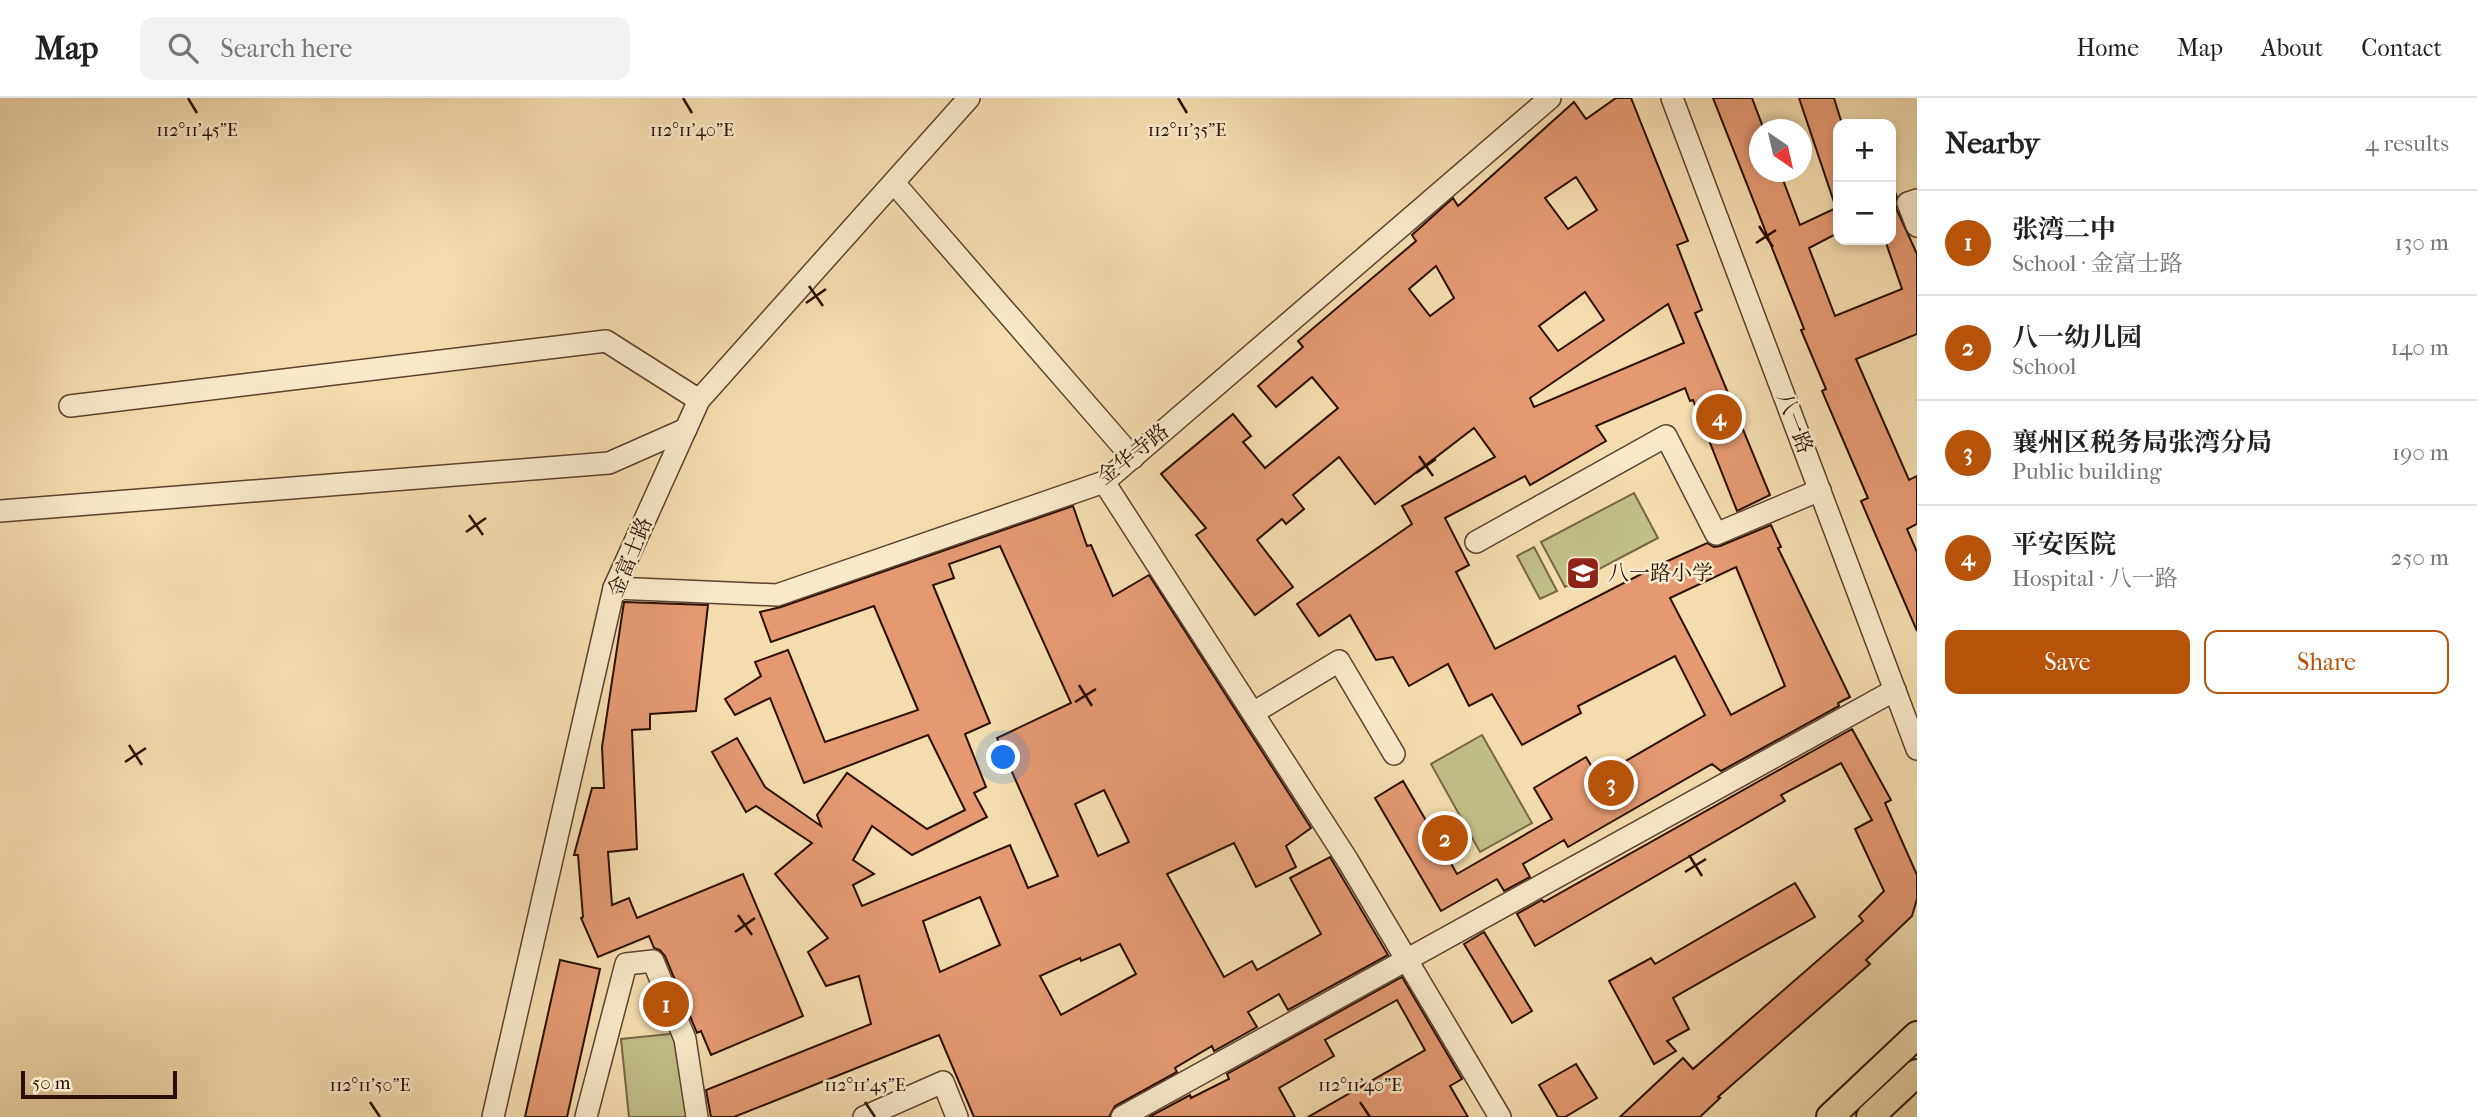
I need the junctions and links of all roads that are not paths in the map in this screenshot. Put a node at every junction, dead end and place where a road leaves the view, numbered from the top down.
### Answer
1 (969, 98) edge
2 (1550, 98) edge
3 (1672, 98) edge
4 (894, 183) junction
5 (1917, 200) edge
6 (1917, 226) edge
7 (699, 400) junction
8 (70, 406) dead end
9 (686, 429) junction
10 (1133, 458) junction
11 (1104, 482) junction
12 (1820, 490) junction
13 (0, 511) edge
14 (1476, 542) dead end
15 (614, 588) junction
16 (1895, 690) junction
17 (1253, 713) junction
18 (1917, 749) edge
19 (1394, 754) dead end
20 (1406, 959) junction
21 (1917, 1035) edge
22 (1917, 1073) edge
23 (493, 1117) edge
24 (586, 1117) edge
25 (697, 1117) edge
26 (864, 1117) edge
27 (957, 1117) edge
28 (1122, 1117) edge
29 (1500, 1117) edge
30 (1830, 1117) edge
31 (1870, 1117) edge

1 - 4 street, 金富士路
2 - 10 street, 金华寺路
3 - 12 street, 八一路
4 - 7 street, 金富士路
4 - 10 street
5 - 6 street
7 - 8 street
7 - 9 street, 金富士路
9 - 13 street
9 - 15 street, 金富士路
10 - 11 street, 金华寺路
11 - 15 street, 金华寺路
11 - 17 street
12 - 14 street
12 - 16 street, 八一路
15 - 23 street, 金富士路
16 - 18 street, 八一路
16 - 20 street
17 - 19 street
17 - 20 street
20 - 28 street
20 - 29 street
21 - 30 main road
22 - 31 main road
24 - 25 street
26 - 27 street

